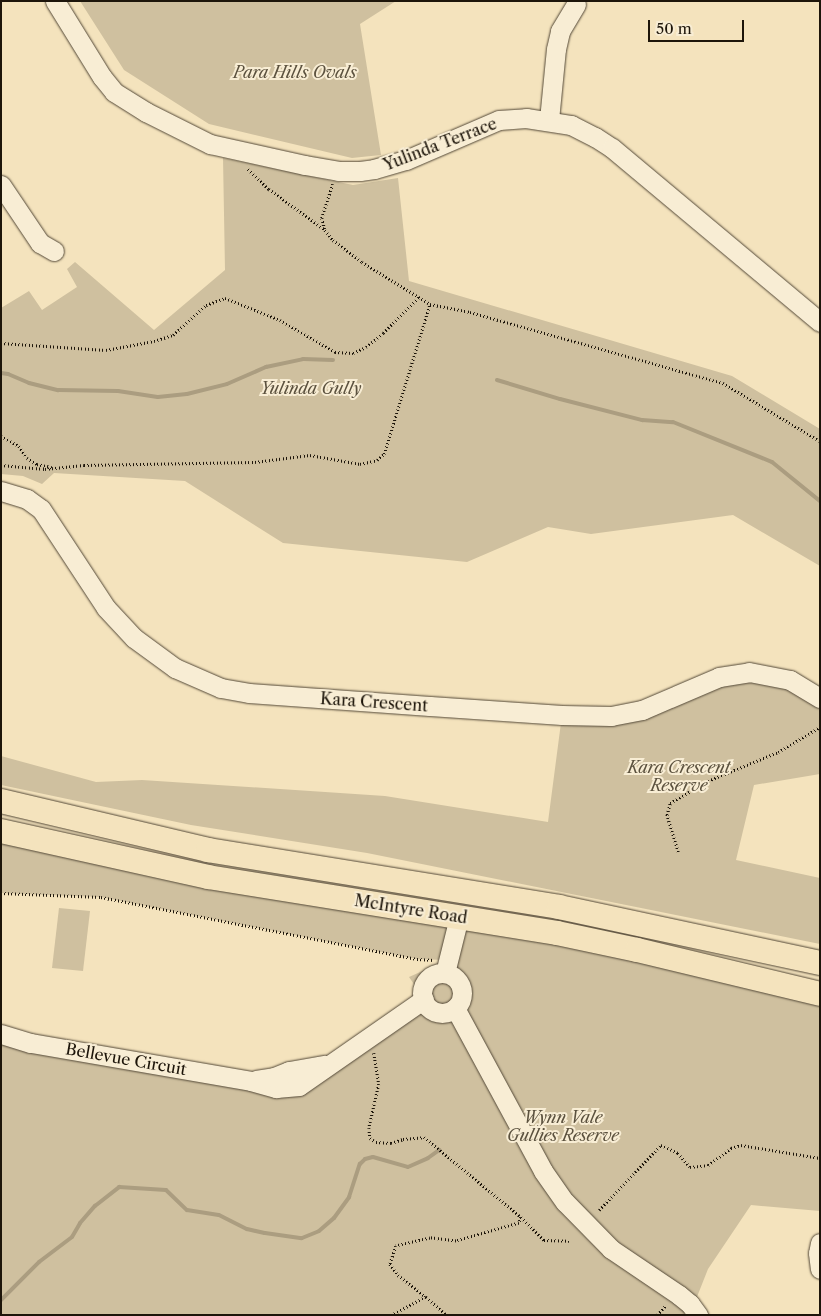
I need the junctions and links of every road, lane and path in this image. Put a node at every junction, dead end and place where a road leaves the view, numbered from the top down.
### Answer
1 (56, 1) edge
2 (576, 4) dead end
3 (548, 120) junction
4 (245, 166) dead end
5 (338, 171) junction
6 (1, 185) edge
7 (325, 230) junction
8 (54, 251) dead end
9 (419, 297) junction
10 (430, 304) junction
11 (820, 322) edge
12 (1, 344) edge
13 (1, 436) edge
14 (820, 441) edge
15 (1, 465) edge
16 (55, 468) junction
17 (1, 491) edge
18 (820, 698) edge
19 (820, 728) edge
20 (1, 802) edge
21 (1, 831) edge
22 (678, 852) dead end
23 (433, 885) junction
24 (1, 893) edge
25 (493, 895) junction
26 (459, 917) junction
27 (820, 963) edge
28 (446, 967) junction
29 (820, 994) edge
30 (424, 1000) junction
31 (455, 1008) junction
32 (1, 1034) edge
33 (372, 1035) junction
34 (820, 1158) edge
35 (599, 1210) dead end
36 (521, 1217) junction
37 (569, 1241) dead end
38 (820, 1243) edge
39 (820, 1269) edge
40 (426, 1296) junction
41 (691, 1312) edge
42 (392, 1315) edge
43 (447, 1315) edge

1 - 5 street, Yulinda Terrace
2 - 3 street
3 - 5 street, Yulinda Terrace
3 - 11 street, Yulinda Terrace
4 - 7 path
5 - 7 path
6 - 8 street
7 - 9 path
9 - 10 path
9 - 12 path
10 - 14 path
10 - 16 path
13 - 16 path
15 - 16 path
17 - 18 street, Kara Crescent
19 - 22 path
20 - 23 main road, McIntyre Road
21 - 26 main road, McIntyre Road
23 - 25 main road, McIntyre Road
23 - 26 main road
24 - 28 path
25 - 26 main road
25 - 27 main road, McIntyre Road
26 - 28 street
26 - 29 main road, McIntyre Road
28 - 30 street
28 - 31 street
30 - 31 street
30 - 33 street, Bellevue Circuit
31 - 41 street
32 - 33 street, Bellevue Circuit
33 - 36 path
34 - 35 path
36 - 37 path
36 - 40 path
38 - 39 street
40 - 42 path
40 - 43 path

